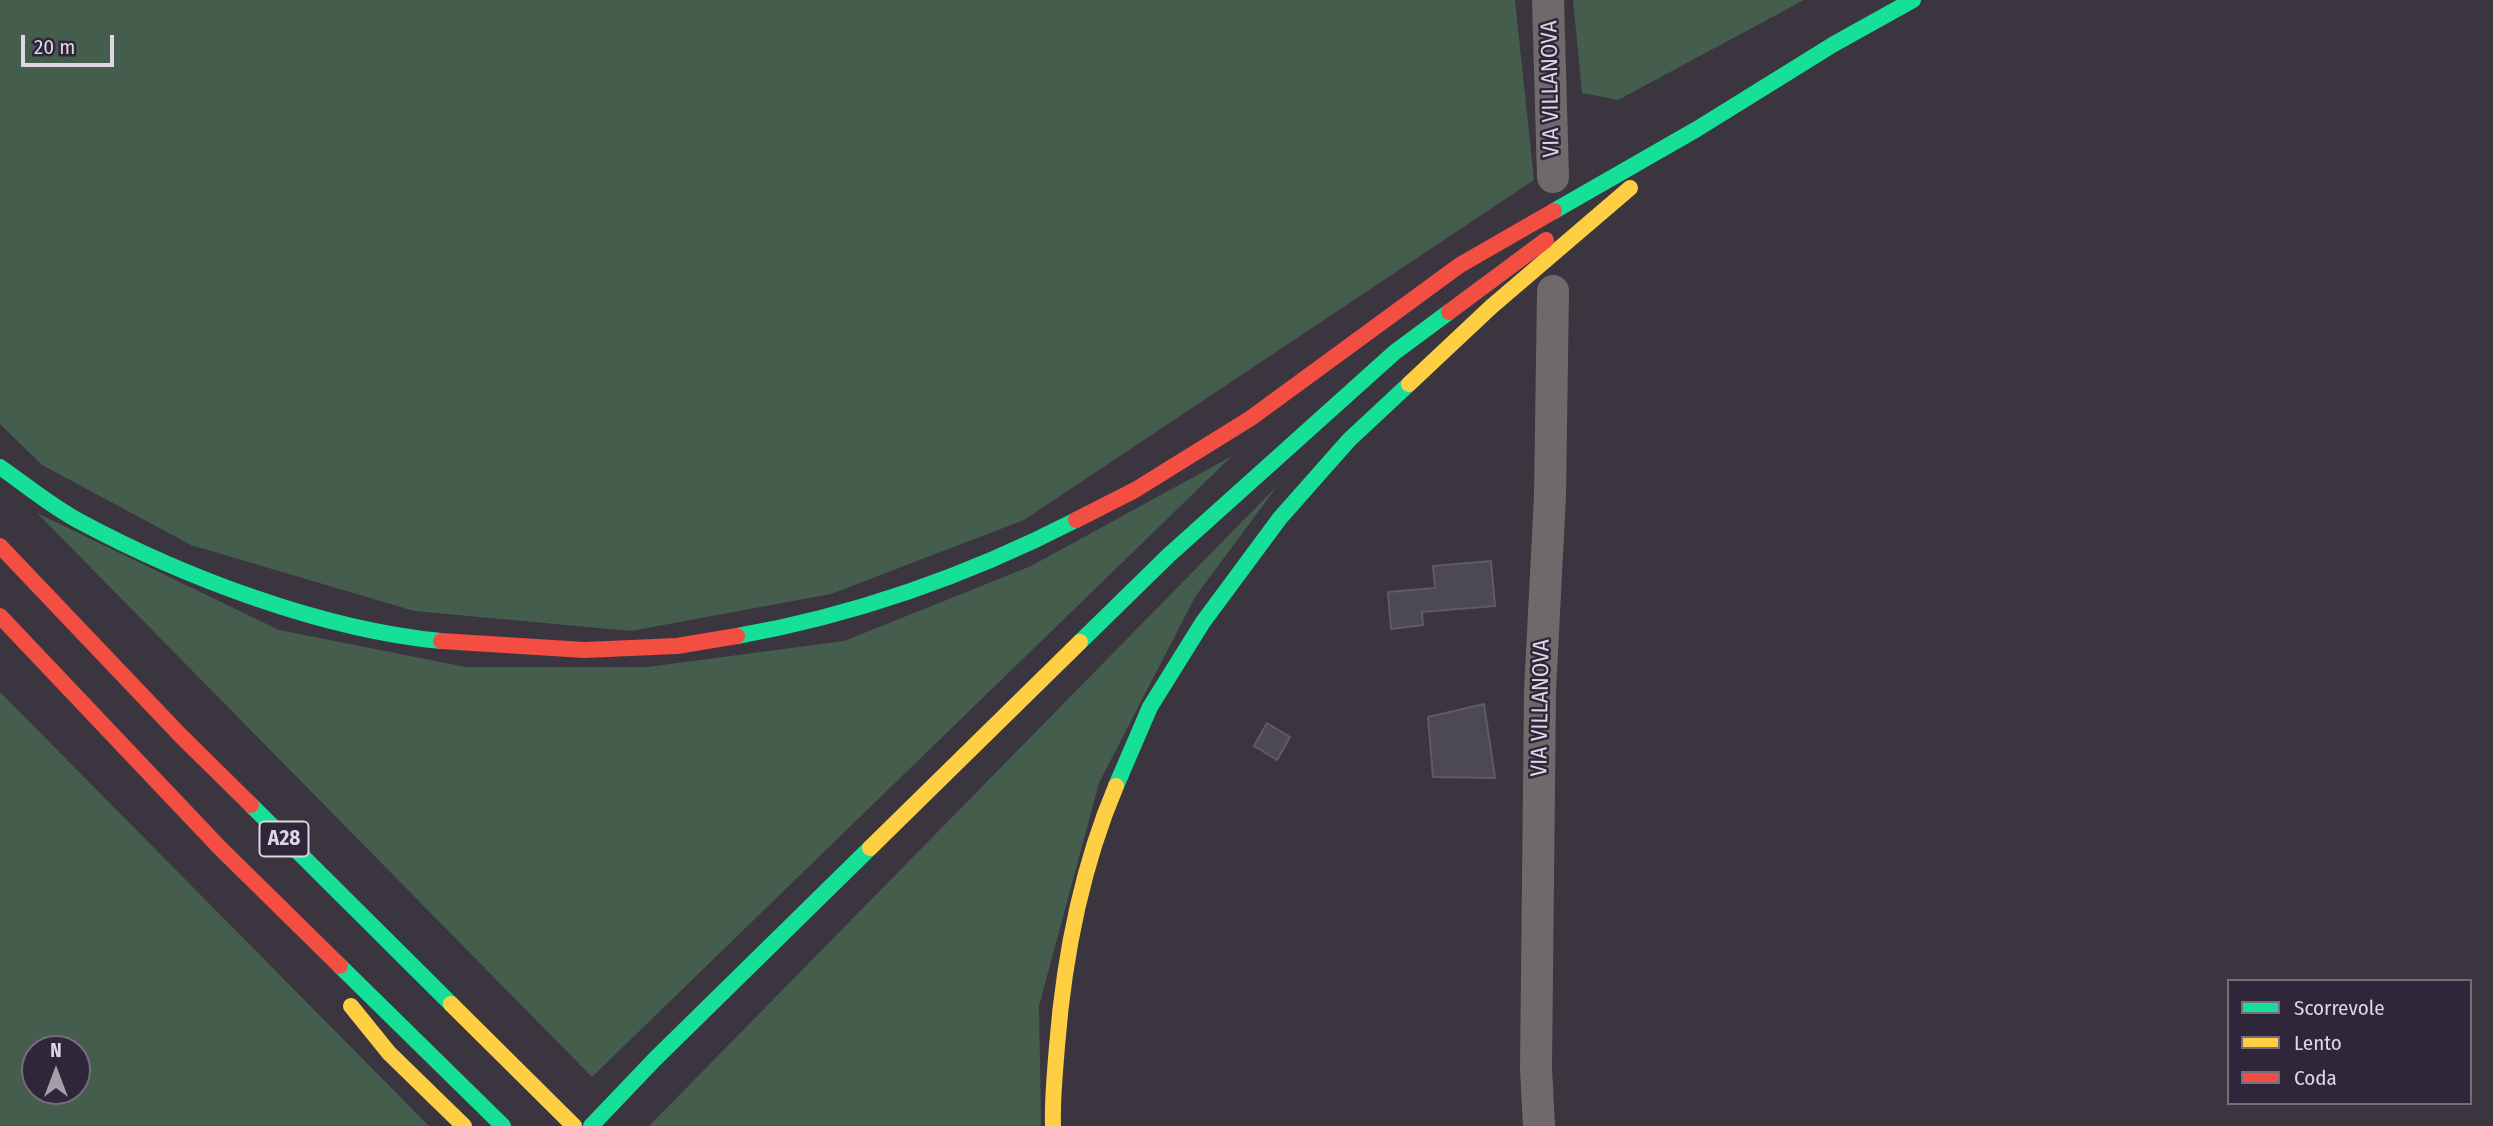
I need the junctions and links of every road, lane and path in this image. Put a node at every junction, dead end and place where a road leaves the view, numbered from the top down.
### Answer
1 (1548, 0) edge
2 (1913, 0) edge
3 (1697, 129) junction
4 (1553, 177) dead end
5 (1553, 291) dead end
6 (0, 467) edge
7 (0, 546) edge
8 (0, 616) edge
9 (220, 848) junction
10 (322, 971) dead end
11 (339, 992) dead end
12 (464, 1126) edge
13 (503, 1126) edge
14 (574, 1126) edge
15 (591, 1126) edge
16 (1053, 1126) edge
17 (1539, 1126) edge

1 - 4 street, VIA VILLANOVA
2 - 3 highway
3 - 6 highway
3 - 15 highway
3 - 16 highway
5 - 17 street, VIA VILLANOVA
7 - 14 highway, A28
8 - 9 highway, A28
9 - 10 highway
9 - 13 highway, A28
11 - 12 highway

